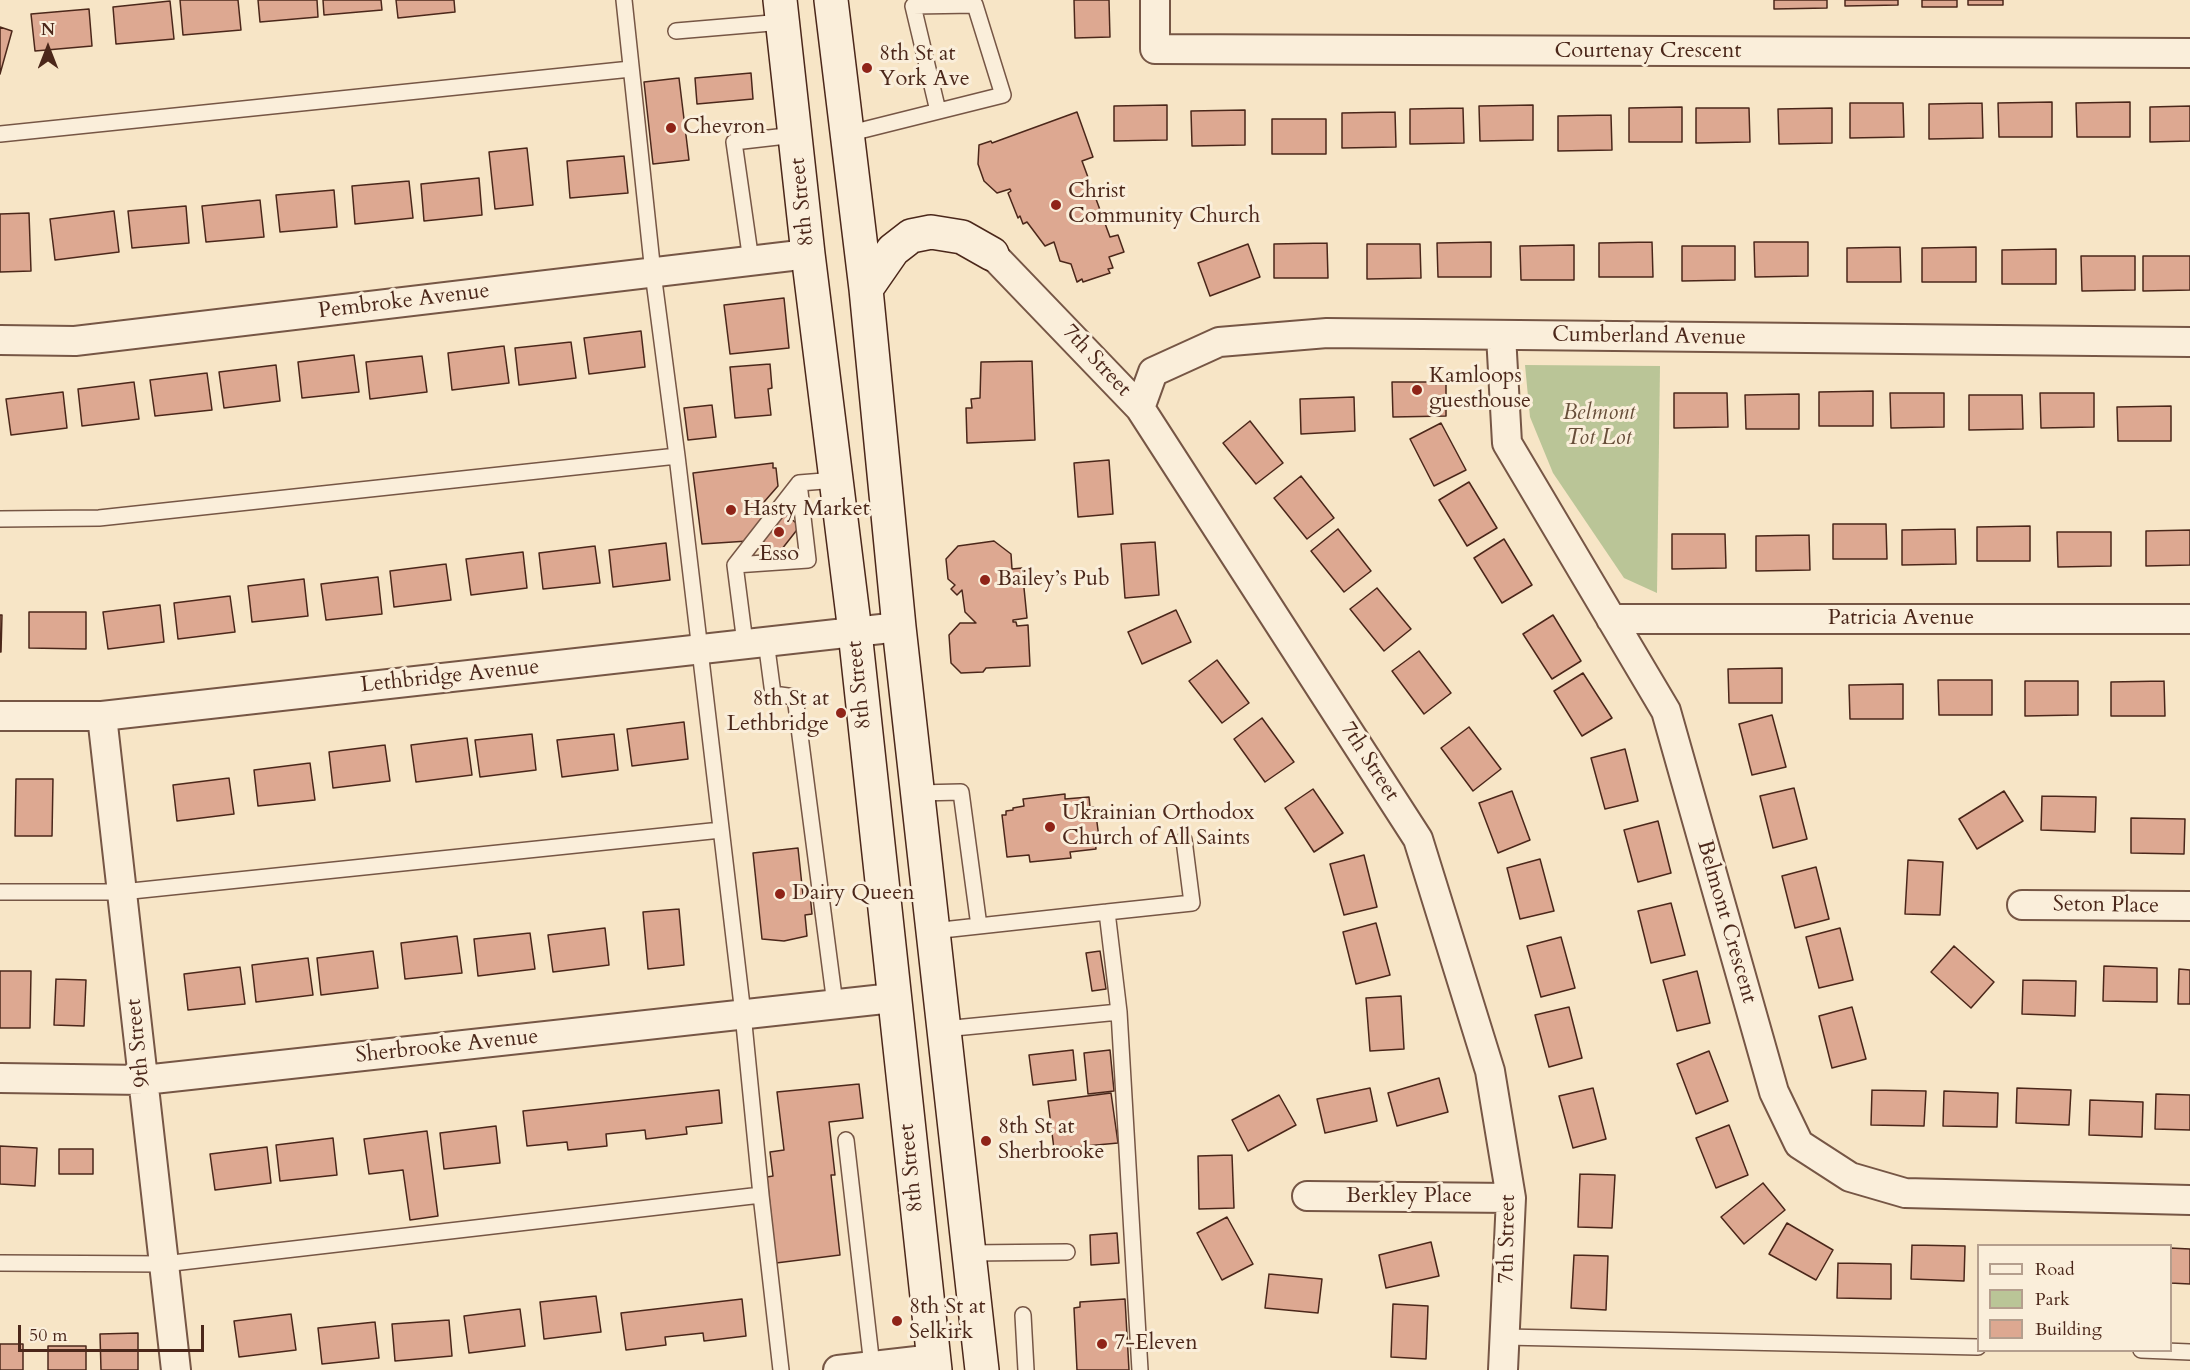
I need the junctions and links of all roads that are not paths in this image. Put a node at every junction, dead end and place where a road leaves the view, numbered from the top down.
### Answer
1 (624, 0) edge
2 (831, 0) edge
3 (1155, 0) edge
4 (781, 11) edge
5 (676, 31) dead end
6 (2190, 53) edge
7 (631, 69) junction
8 (938, 111) junction
9 (0, 134) edge
10 (847, 134) junction
11 (795, 135) junction
12 (808, 254) junction
13 (992, 254) joint
14 (751, 261) junction
15 (653, 273) junction
16 (866, 289) junction
17 (1501, 335) junction
18 (0, 340) edge
19 (2190, 342) edge
20 (1140, 408) junction
21 (677, 456) junction
22 (836, 480) junction
23 (799, 483) junction
24 (0, 519) edge
25 (735, 565) junction
26 (1611, 619) junction
27 (2190, 619) edge
28 (899, 627) junction
29 (855, 632) junction
30 (756, 642) junction
31 (699, 649) junction
32 (0, 716) edge
33 (102, 716) junction
34 (918, 793) junction
35 (721, 830) junction
36 (1184, 840) dead end
37 (0, 892) edge
38 (122, 892) junction
39 (2022, 905) dead end
40 (2190, 906) edge
41 (1107, 912) junction
42 (979, 926) junction
43 (933, 931) junction
44 (893, 998) junction
45 (835, 1004) junction
46 (1119, 1012) junction
47 (742, 1014) junction
48 (944, 1029) junction
49 (0, 1078) edge
50 (144, 1080) junction
51 (846, 1140) dead end
52 (761, 1195) junction
53 (1307, 1196) dead end
54 (1511, 1198) junction
55 (2190, 1200) edge
56 (1067, 1252) dead end
57 (969, 1253) junction
58 (0, 1263) edge
59 (164, 1264) junction
60 (1023, 1315) dead end
61 (1505, 1337) junction
62 (1977, 1347) edge
63 (2172, 1351) edge
64 (2190, 1352) edge
65 (934, 1364) edge
66 (872, 1366) junction
67 (176, 1370) edge
68 (781, 1370) edge
69 (838, 1370) edge
70 (982, 1370) edge
71 (1026, 1370) edge
72 (1140, 1370) edge
73 (1503, 1370) edge

1 - 7 lane
2 - 10 main road, 8th Street
3 - 6 street, Courtenay Crescent
4 - 5 lane
4 - 11 main road, 8th Street
7 - 9 lane
7 - 15 lane
8 - 8 lane
8 - 10 lane
10 - 16 main road, 8th Street
11 - 12 main road, 8th Street
11 - 14 lane
12 - 14 street, Pembroke Avenue
12 - 22 main road, 8th Street
13 - 16 main road
13 - 20 street, 7th Street
14 - 15 street, Pembroke Avenue
15 - 18 street, Pembroke Avenue
15 - 21 lane
16 - 28 main road, 8th Street
17 - 19 street, Cumberland Avenue
17 - 20 street, Cumberland Avenue
17 - 26 street, Belmont Crescent
20 - 54 street, 7th Street
21 - 24 lane
21 - 31 lane
22 - 23 lane
22 - 29 main road, 8th Street
23 - 25 lane
23 - 25 lane
25 - 30 lane
26 - 27 street, Patricia Avenue
26 - 55 street, Belmont Crescent
28 - 29 street, Lethbridge Avenue
28 - 34 main road, 8th Street
29 - 30 street, Lethbridge Avenue
29 - 44 main road, 8th Street
30 - 31 street, Lethbridge Avenue
30 - 45 lane
31 - 33 street, Lethbridge Avenue
31 - 35 lane
32 - 33 street, Lethbridge Avenue
33 - 38 street, 9th Street
34 - 42 lane
34 - 43 main road, 8th Street
35 - 38 lane
35 - 47 lane
36 - 41 lane
37 - 38 lane
38 - 50 street, 9th Street
39 - 40 street, Seton Place
41 - 42 lane
41 - 46 lane
42 - 43 lane
43 - 48 main road, 8th Street
44 - 45 street, Sherbrooke Avenue
44 - 65 main road, 8th Street
45 - 47 street, Sherbrooke Avenue
46 - 48 lane
46 - 72 lane
47 - 50 street, Sherbrooke Avenue
47 - 52 lane
48 - 57 main road, 8th Street
49 - 50 street, Sherbrooke Avenue
50 - 59 street, 9th Street
51 - 66 lane
52 - 59 lane
52 - 68 lane
53 - 54 street, Berkley Place
54 - 61 street, 7th Street
56 - 57 lane
57 - 70 main road, 8th Street
58 - 59 lane
59 - 67 street, 9th Street
60 - 71 lane
61 - 62 lane
61 - 73 street, 7th Street
63 - 64 lane
65 - 66 street
66 - 69 street

